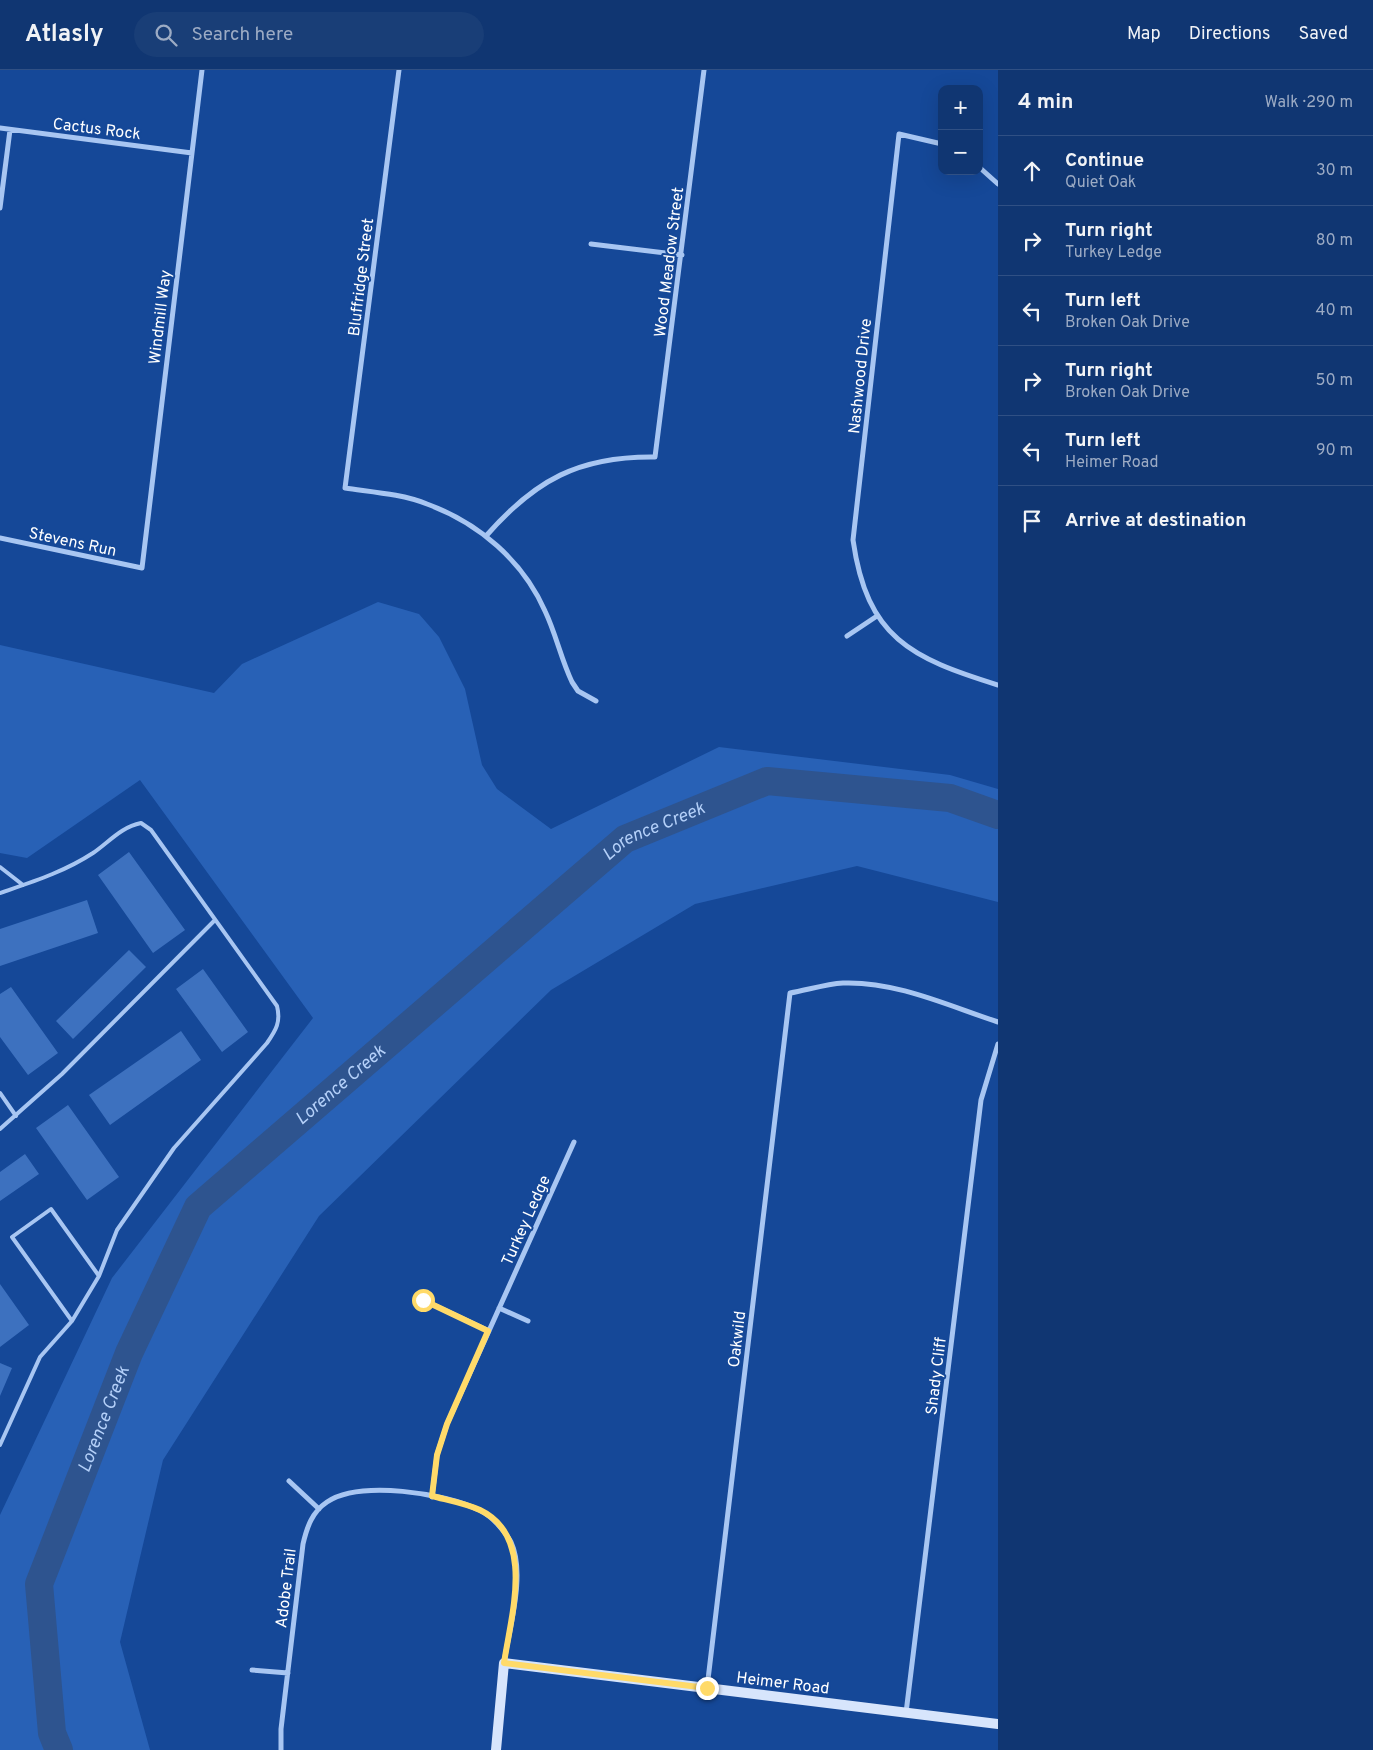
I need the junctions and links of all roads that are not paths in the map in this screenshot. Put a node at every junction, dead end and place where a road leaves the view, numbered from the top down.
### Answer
1 (202, 70) edge
2 (399, 70) edge
3 (704, 70) edge
4 (0, 128) edge
5 (10, 130) junction
6 (938, 143) edge
7 (192, 153) junction
8 (983, 171) edge
9 (998, 184) edge
10 (0, 208) edge
11 (591, 244) dead end
12 (682, 255) junction
13 (486, 536) junction
14 (0, 538) edge
15 (142, 568) joint
16 (877, 616) junction
17 (847, 636) dead end
18 (998, 685) edge
19 (596, 701) dead end
20 (0, 868) edge
21 (23, 885) junction
22 (0, 893) edge
23 (215, 920) junction
24 (998, 1022) edge
25 (998, 1044) edge
26 (0, 1093) edge
27 (16, 1116) junction
28 (0, 1129) edge
29 (574, 1142) dead end
30 (98, 1276) junction
31 (423, 1300) dead end
32 (499, 1308) junction
33 (72, 1320) junction
34 (528, 1321) dead end
35 (488, 1331) junction
36 (0, 1445) edge
37 (290, 1481) dead end
38 (432, 1496) junction
39 (319, 1509) junction
40 (504, 1663) junction
41 (252, 1670) dead end
42 (288, 1673) junction
43 (707, 1688) junction
44 (906, 1712) junction
45 (998, 1724) edge
46 (281, 1750) edge
47 (496, 1750) edge

1 - 7 street, Windmill Way
2 - 13 street, Bluffridge Street
3 - 12 street, Wood Meadow Street
4 - 5 street, Cactus Rock
5 - 7 street, Cactus Rock
5 - 10 street
6 - 16 street, Nashwood Drive
7 - 15 street, Windmill Way
8 - 9 street
11 - 12 street
12 - 13 street, Wood Meadow Street
13 - 19 street
14 - 15 street, Stevens Run
16 - 17 street
16 - 18 street, Nashwood Drive
20 - 21 lane
21 - 22 lane
21 - 23 lane
23 - 27 lane
23 - 30 lane
24 - 43 street, Oakwild
25 - 44 street, Shady Cliff
26 - 27 lane
27 - 28 lane
29 - 32 street, Turkey Ledge
30 - 33 lane
30 - 33 lane
31 - 35 street
32 - 34 street
32 - 35 street, Turkey Ledge
33 - 36 lane
35 - 38 street, Turkey Ledge
37 - 39 street
38 - 39 street, Adobe Trail
38 - 40 street, Adobe Trail
39 - 42 street, Adobe Trail
40 - 43 street, Heimer Road
40 - 47 street
41 - 42 street
42 - 46 street, Adobe Trail
43 - 44 street, Heimer Road
44 - 45 street, Heimer Road

